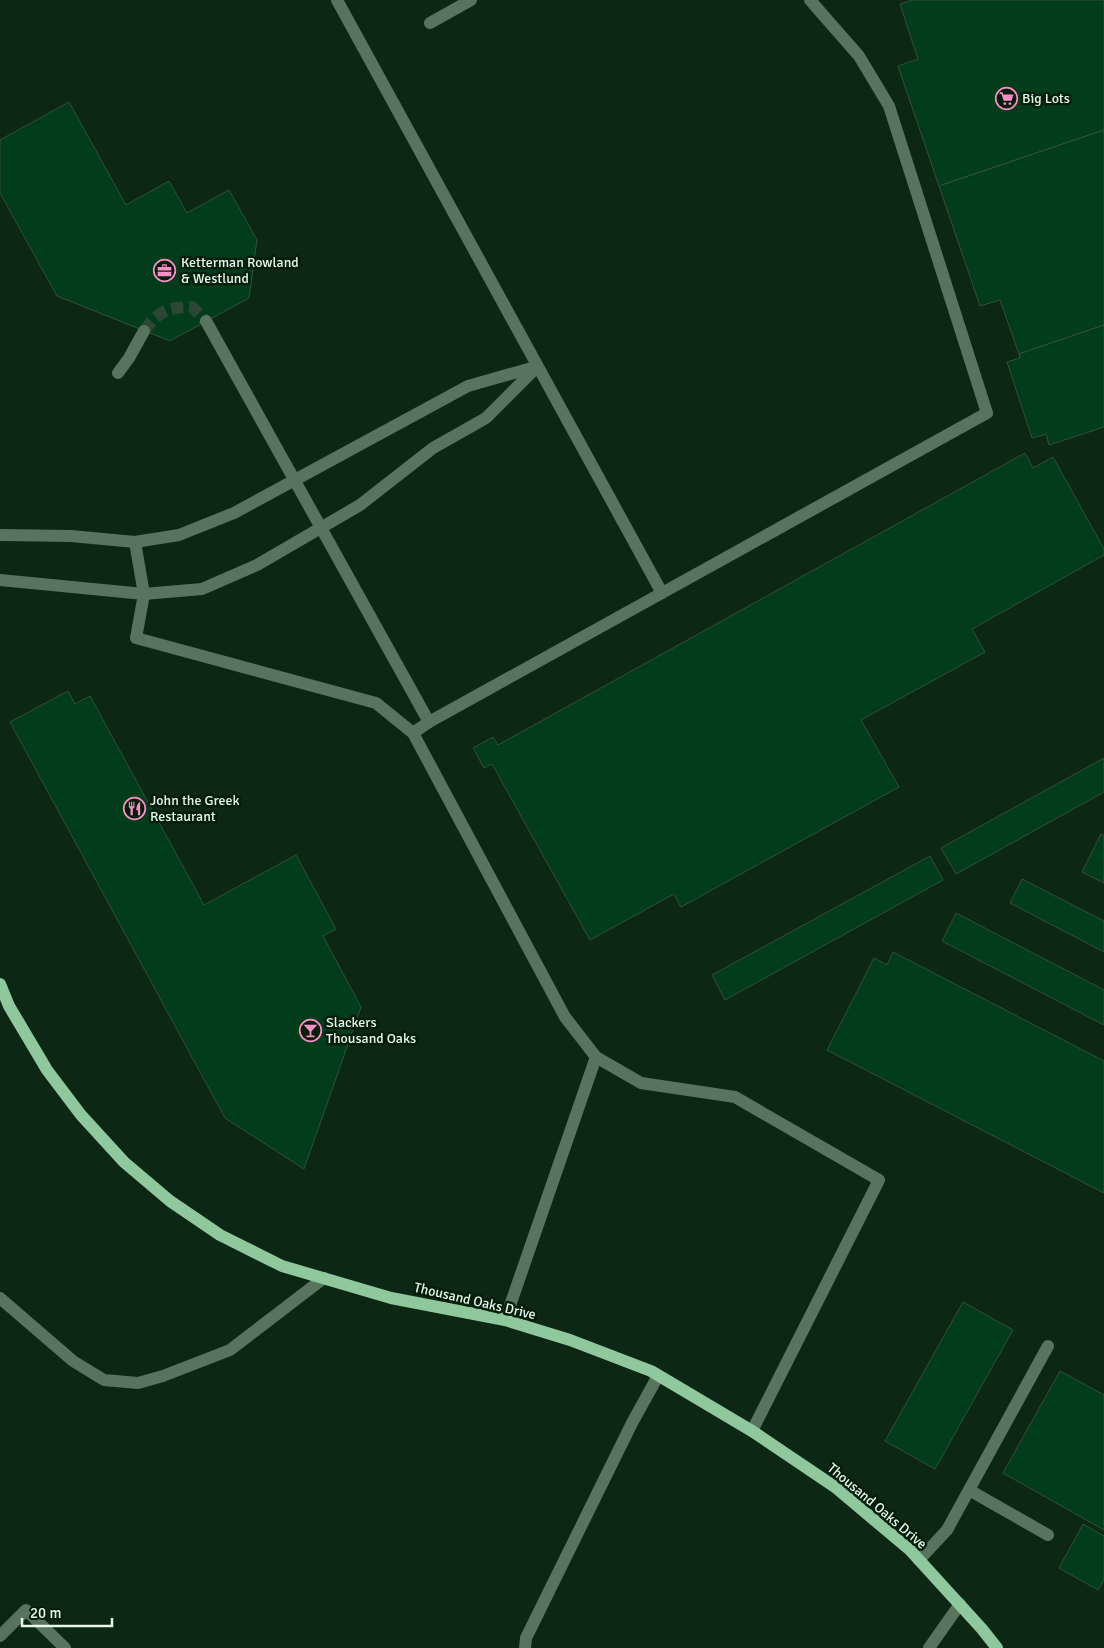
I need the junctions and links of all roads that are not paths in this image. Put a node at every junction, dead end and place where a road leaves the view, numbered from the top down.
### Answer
1 (337, 0) edge
2 (471, 0) edge
3 (810, 0) edge
4 (430, 22) dead end
5 (206, 321) tunnel mouth
6 (144, 331) tunnel mouth
7 (537, 367) junction
8 (118, 373) dead end
9 (293, 481) junction
10 (320, 528) junction
11 (0, 535) edge
12 (134, 542) junction
13 (0, 580) edge
14 (662, 593) junction
15 (144, 594) junction
16 (429, 722) junction
17 (413, 733) junction
18 (0, 984) edge
19 (596, 1056) junction
20 (324, 1278) junction
21 (0, 1298) edge
22 (505, 1320) junction
23 (1048, 1346) dead end
24 (658, 1376) junction
25 (752, 1431) junction
26 (969, 1490) junction
27 (1048, 1535) dead end
28 (919, 1560) junction
29 (960, 1604) junction
30 (0, 1636) edge
31 (65, 1648) edge
32 (525, 1648) edge
33 (929, 1648) edge
34 (997, 1648) edge

1 - 7 lane
2 - 4 lane
3 - 14 lane
5 - 9 lane
6 - 8 lane
7 - 9 lane
7 - 10 lane
7 - 14 lane
9 - 10 lane
9 - 12 lane
10 - 15 lane
10 - 16 lane
11 - 12 lane
12 - 15 lane
13 - 15 lane
14 - 16 lane
15 - 17 lane
16 - 17 lane
17 - 19 lane
18 - 20 main road, Thousand Oaks Drive
19 - 22 lane
19 - 25 lane
20 - 21 lane
20 - 22 main road, Thousand Oaks Drive
22 - 24 main road, Thousand Oaks Drive
23 - 26 lane
24 - 25 main road, Thousand Oaks Drive
24 - 32 lane
25 - 28 main road, Thousand Oaks Drive
26 - 27 lane
26 - 28 lane
28 - 29 main road, Thousand Oaks Drive
29 - 33 lane
29 - 34 main road, Thousand Oaks Drive
30 - 31 lane

